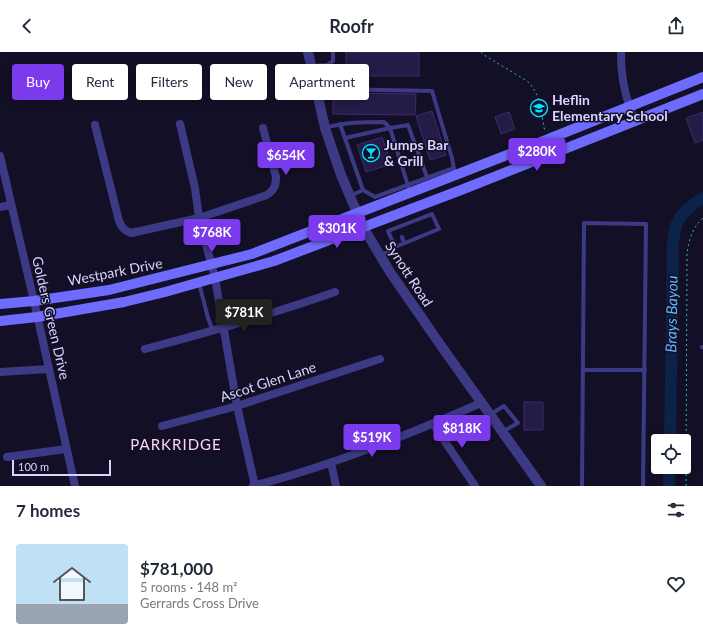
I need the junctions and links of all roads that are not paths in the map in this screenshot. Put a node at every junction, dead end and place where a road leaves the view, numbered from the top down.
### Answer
1 (308, 52) edge
2 (333, 52) edge
3 (621, 52) edge
4 (311, 64) edge
5 (330, 64) edge
6 (703, 78) edge
7 (369, 90) edge
8 (703, 94) edge
9 (318, 100) edge
10 (629, 107) junction
11 (635, 121) junction
12 (180, 124) dead end
13 (340, 124) junction
14 (95, 125) dead end
15 (263, 128) dead end
16 (325, 128) junction
17 (390, 128) junction
18 (345, 138) junction
19 (0, 156) edge
20 (454, 172) junction
21 (427, 177) junction
22 (409, 189) junction
23 (363, 190) junction
24 (461, 190) junction
25 (350, 196) junction
26 (425, 204) junction
27 (11, 205) junction
28 (0, 207) edge
29 (357, 214) junction
30 (429, 215) junction
31 (199, 218) junction
32 (363, 227) junction
33 (425, 228) dead end
34 (417, 231) dead end
35 (410, 234) dead end
36 (428, 234) junction
37 (402, 237) dead end
38 (420, 237) junction
39 (412, 240) junction
40 (404, 243) junction
41 (395, 247) junction
42 (380, 256) junction
43 (211, 265) junction
44 (215, 278) junction
45 (199, 282) junction
46 (335, 292) dead end
47 (34, 301) junction
48 (0, 304) edge
49 (37, 317) junction
50 (0, 321) edge
51 (224, 328) junction
52 (213, 331) junction
53 (145, 349) dead end
54 (380, 359) dead end
55 (49, 369) junction
56 (583, 370) junction
57 (645, 370) junction
58 (0, 372) edge
59 (481, 403) junction
60 (237, 406) junction
61 (490, 415) junction
62 (433, 424) junction
63 (162, 426) dead end
64 (502, 433) junction
65 (66, 449) junction
66 (7, 457) dead end
67 (331, 463) junction
68 (75, 486) edge
69 (254, 486) edge
70 (336, 486) edge
71 (474, 486) edge
72 (541, 486) edge
73 (582, 486) edge
74 (643, 486) edge

1 - 4 street, Synott Road
2 - 5 lane
3 - 10 street
6 - 10 main road, Westpark Drive
7 - 20 lane
8 - 11 main road, Westpark Drive
9 - 16 street, Synott Road
10 - 11 street
10 - 20 main road, Westpark Drive
11 - 24 main road, Westpark Drive
12 - 31 street
13 - 16 lane
13 - 17 lane
13 - 18 lane
14 - 31 street
15 - 31 street
16 - 25 street, Synott Road
17 - 18 lane
17 - 21 lane
17 - 22 lane
18 - 23 lane
19 - 27 street, Golders Green Drive
20 - 21 lane
20 - 22 main road, Westpark Drive
20 - 24 main road
21 - 22 lane
22 - 23 lane
22 - 29 main road, Westpark Drive
23 - 25 lane
24 - 26 main road, Westpark Drive
25 - 29 street, Synott Road
26 - 30 lane
26 - 32 main road, Westpark Drive
27 - 28 street
27 - 47 street, Golders Green Drive
29 - 32 street, Synott Road
29 - 43 main road, Westpark Drive
30 - 36 lane
30 - 41 lane
31 - 43 street
32 - 42 street, Synott Road
32 - 44 main road, Westpark Drive
33 - 36 lane
34 - 38 lane
35 - 39 lane
36 - 38 lane
37 - 40 lane
38 - 39 lane
39 - 40 lane
40 - 41 lane
41 - 42 lane
42 - 59 street, Synott Road
43 - 44 street
43 - 47 main road, Westpark Drive
44 - 45 main road, Westpark Drive
44 - 51 street
45 - 49 main road, Westpark Drive
45 - 52 lane
46 - 51 street
47 - 48 main road, Westpark Drive
47 - 49 street, Golders Green Drive
49 - 50 main road, Westpark Drive
49 - 55 street, Golders Green Drive
51 - 52 street
51 - 60 street
52 - 53 street
54 - 60 street, Ascot Glen Lane
55 - 58 street
55 - 65 street, Golders Green Drive
56 - 57 lane
56 - 57 lane
56 - 73 lane
57 - 74 lane
59 - 61 street, Synott Road
59 - 62 street
60 - 63 street, Ascot Glen Lane
60 - 69 street
61 - 64 street, Synott Road
61 - 64 lane
62 - 67 street
62 - 71 street
64 - 72 street, Synott Road
65 - 66 street
65 - 68 street, Golders Green Drive
67 - 69 street
67 - 70 street

